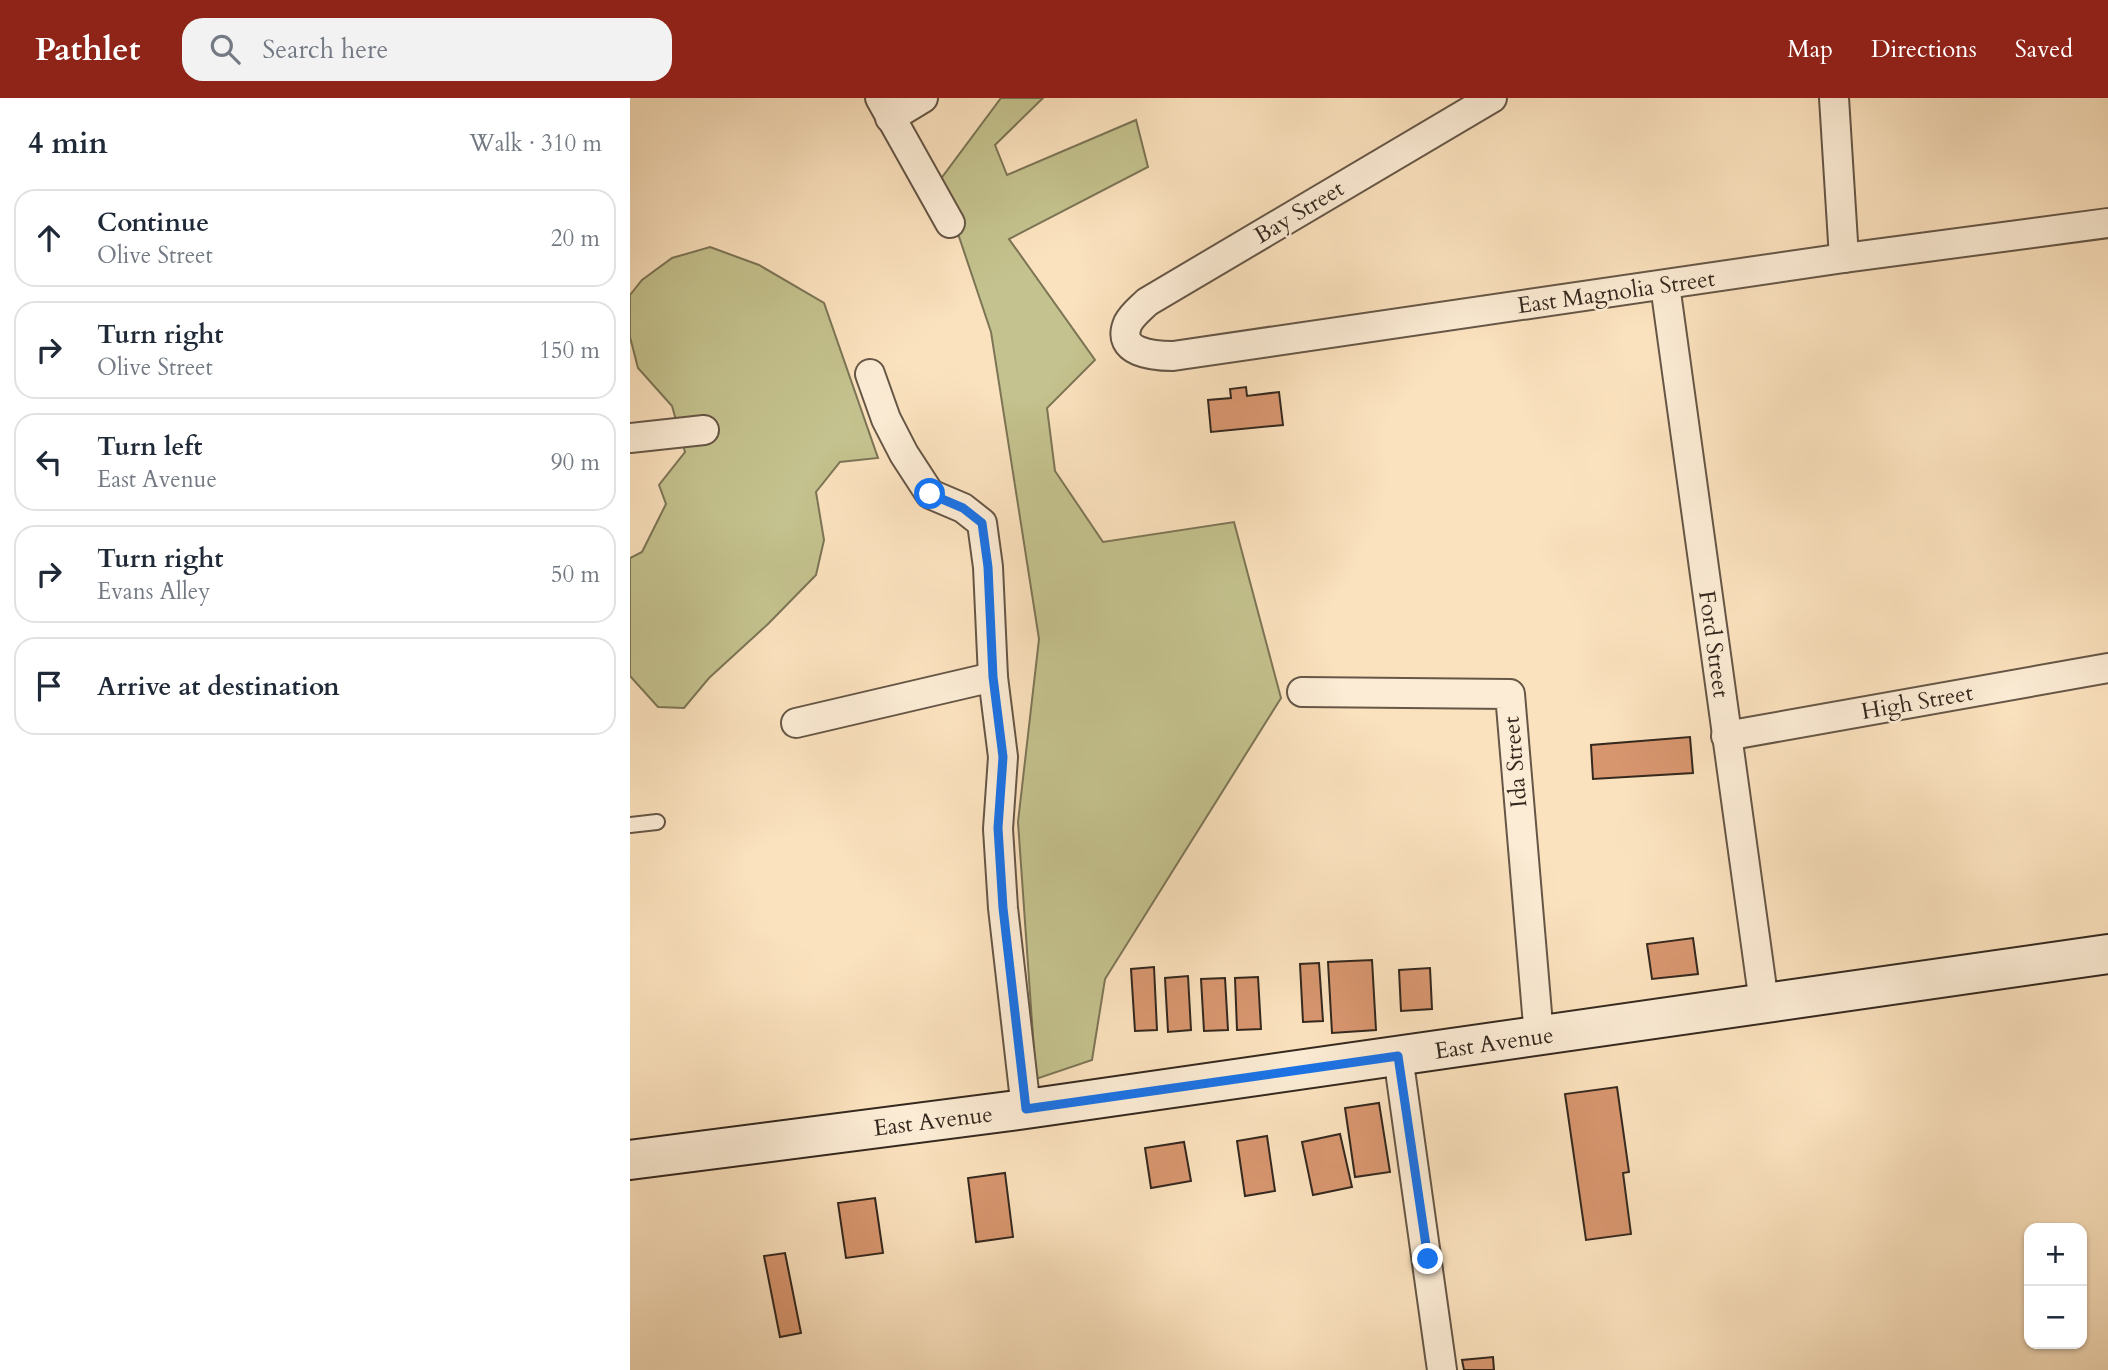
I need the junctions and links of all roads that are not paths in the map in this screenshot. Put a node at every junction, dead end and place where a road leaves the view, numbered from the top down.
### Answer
1 (923, 98) edge
2 (1492, 98) edge
3 (1834, 98) edge
4 (885, 108) edge
5 (950, 223) dead end
6 (2108, 223) edge
7 (1844, 258) junction
8 (1665, 285) junction
9 (1128, 342) joint
10 (870, 374) dead end
11 (704, 430) dead end
12 (630, 438) edge
13 (2108, 668) edge
14 (993, 677) junction
15 (1302, 692) dead end
16 (796, 723) dead end
17 (1726, 736) junction
18 (657, 822) dead end
19 (630, 825) edge
20 (2108, 954) edge
21 (1764, 1003) junction
22 (1539, 1037) junction
23 (1398, 1056) junction
24 (1026, 1109) junction
25 (630, 1160) edge
26 (1442, 1370) edge

1 - 4 street
2 - 9 street, Bay Street
3 - 7 street
4 - 5 street
6 - 7 street, East Magnolia Street
7 - 8 street, East Magnolia Street
8 - 9 street, East Magnolia Street
8 - 17 street, Ford Street
10 - 14 street
11 - 12 street
13 - 17 street, High Street
14 - 16 street
14 - 24 street
15 - 22 street, Ida Street
17 - 21 street, Ford Street
18 - 19 lane
20 - 21 street, East Avenue
21 - 22 street, East Avenue
22 - 23 street, East Avenue
23 - 24 street, East Avenue
23 - 26 street
24 - 25 street, East Avenue

